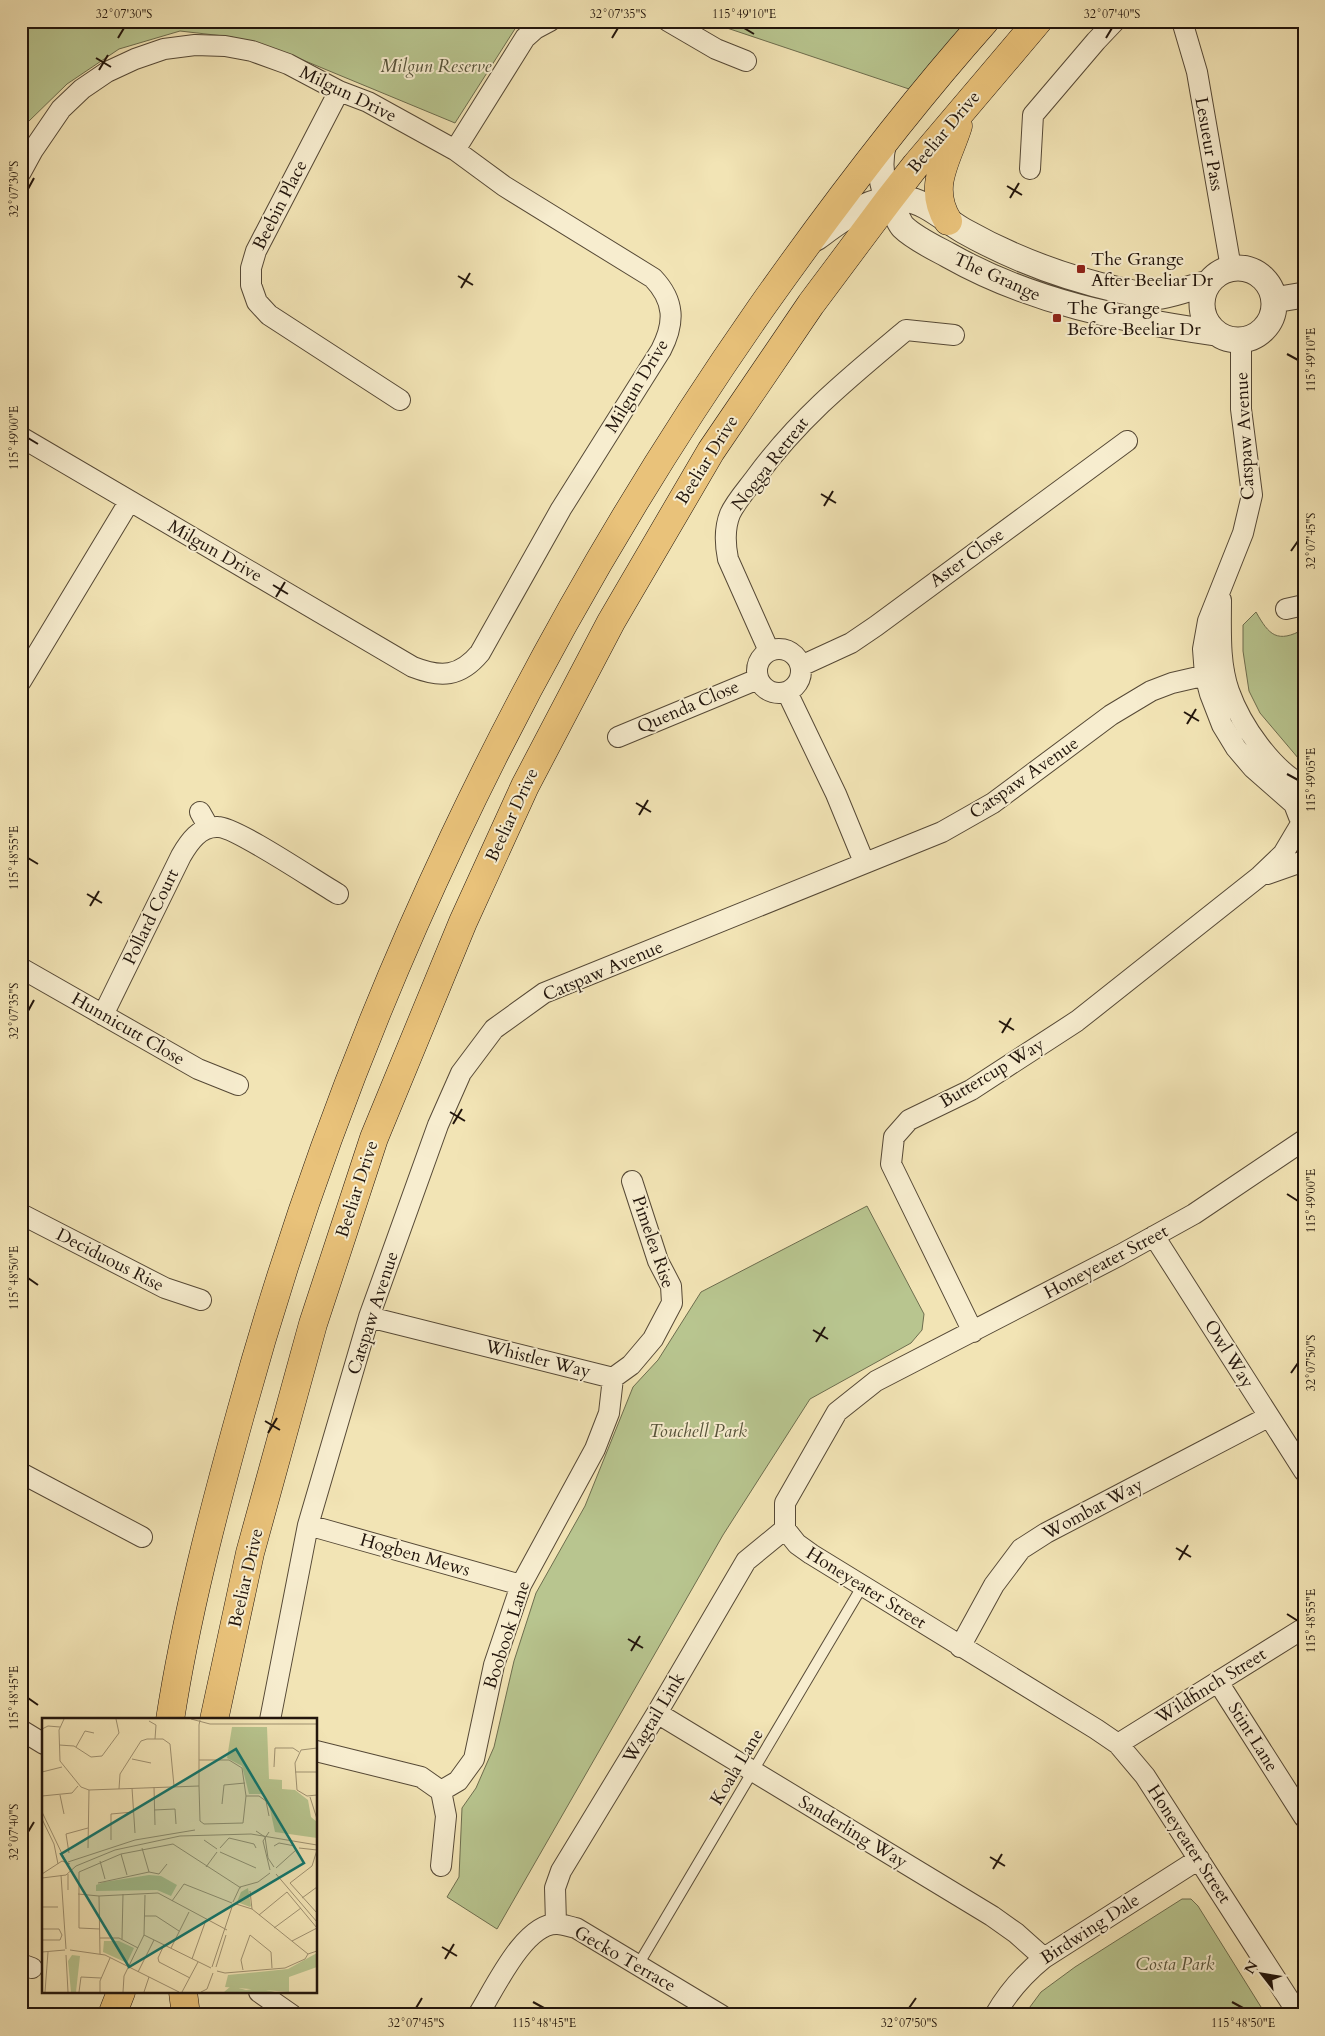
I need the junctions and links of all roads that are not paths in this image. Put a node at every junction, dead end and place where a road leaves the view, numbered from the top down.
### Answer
1 (550, 21) edge
2 (668, 21) edge
3 (985, 21) edge
4 (1038, 21) edge
5 (1115, 21) edge
6 (1182, 21) edge
7 (746, 60) dead end
8 (339, 91) junction
9 (963, 111) junction
10 (884, 142) junction
11 (27, 146) edge
12 (455, 150) junction
13 (1030, 169) dead end
14 (21, 172) edge
15 (888, 201) junction
16 (948, 221) junction
17 (806, 245) junction
18 (1231, 268) junction
19 (1208, 283) junction
20 (1304, 295) edge
21 (1274, 300) junction
22 (1215, 333) junction
23 (954, 335) dead end
24 (1241, 340) junction
25 (400, 400) dead end
26 (21, 437) edge
27 (1127, 441) dead end
28 (129, 502) junction
29 (769, 651) junction
30 (801, 666) junction
31 (1215, 673) junction
32 (758, 678) junction
33 (21, 681) edge
34 (787, 692) junction
35 (618, 737) dead end
36 (1304, 786) edge
37 (1301, 822) edge
38 (1304, 861) edge
39 (864, 862) junction
40 (1260, 876) junction
41 (338, 894) dead end
42 (21, 968) edge
43 (103, 1015) junction
44 (238, 1085) dead end
45 (1304, 1140) edge
46 (632, 1180) dead end
47 (21, 1214) edge
48 (1154, 1236) junction
49 (201, 1300) dead end
50 (672, 1303) joint
51 (369, 1318) junction
52 (973, 1332) junction
53 (613, 1378) junction
54 (1268, 1417) junction
55 (1304, 1471) edge
56 (21, 1473) edge
57 (308, 1525) junction
58 (785, 1529) junction
59 (142, 1537) dead end
60 (521, 1585) junction
61 (863, 1586) junction
62 (1304, 1628) edge
63 (960, 1647) junction
64 (1218, 1682) junction
65 (657, 1713) junction
66 (170, 1718) edge
67 (214, 1718) edge
68 (270, 1718) edge
69 (21, 1730) edge
70 (42, 1743) edge
71 (1118, 1744) junction
72 (318, 1752) edge
73 (752, 1772) junction
74 (441, 1791) junction
75 (1304, 1818) edge
76 (1199, 1859) junction
77 (441, 1866) dead end
78 (556, 1924) junction
79 (1044, 1958) junction
80 (638, 1965) junction
81 (120, 1994) edge
82 (183, 1994) edge
83 (262, 1994) edge
84 (112, 2015) edge
85 (186, 2015) edge
86 (292, 2015) edge
87 (478, 2015) edge
88 (721, 2015) edge
89 (995, 2015) edge
90 (1299, 2015) edge

1 - 12 street
2 - 7 street
3 - 10 highway
4 - 9 highway, Beeliar Drive
5 - 13 street
6 - 18 street, Lesueur Pass
8 - 11 street, Milgun Drive
8 - 12 street, Milgun Drive
8 - 25 street, Beebin Place
9 - 15 highway, Beeliar Drive
9 - 16 highway
10 - 15 street, The Grange
10 - 17 highway
11 - 14 street, Milgun Drive
12 - 28 street, Milgun Drive
15 - 16 street, The Grange
15 - 17 street, The Grange
15 - 22 street, The Grange
15 - 67 highway, Beeliar Drive
16 - 19 street, The Grange
17 - 66 highway
18 - 19 street
18 - 21 street
19 - 22 street
20 - 21 street
21 - 24 street
22 - 24 street
23 - 29 street, Nogga Retreat
24 - 31 street, Catspaw Avenue
26 - 28 street, Milgun Drive
27 - 30 street, Aster Close
28 - 33 street
29 - 30 street
29 - 32 street
30 - 34 street
31 - 36 street
31 - 37 street
31 - 39 street, Catspaw Avenue
32 - 34 street
32 - 35 street, Quenda Close
34 - 39 street
37 - 40 street, Buttercup Way
38 - 40 street, Buttercup Way
39 - 51 street, Catspaw Avenue
40 - 52 street, Buttercup Way
41 - 43 street, Pollard Court
42 - 43 street, Hunnicutt Close
43 - 44 street, Hunnicutt Close
45 - 48 street, Honeyeater Street
46 - 50 street, Pimelea Rise
47 - 49 street, Deciduous Rise
48 - 52 street, Honeyeater Street
48 - 54 street, Owl Way
50 - 53 street, Whistler Way
51 - 53 street, Whistler Way
51 - 57 street, Catspaw Avenue
52 - 58 street, Honeyeater Street
53 - 60 street, Boobook Lane
54 - 55 street, Owl Way
54 - 63 street, Wombat Way
56 - 59 street
57 - 60 street, Hogben Mews
57 - 68 street, Catspaw Avenue
58 - 61 street, Honeyeater Street
58 - 65 street, Wagtail Link
60 - 74 street, Boobook Lane
61 - 63 street, Honeyeater Street
61 - 73 lane, Koala Lane
62 - 64 street, Wildfinch Street
63 - 71 street, Honeyeater Street
64 - 71 street, Wildfinch Street
64 - 75 street, Stint Lane
65 - 73 street, Sanderling Way
65 - 78 street, Wagtail Link
69 - 70 street
71 - 76 street, Honeyeater Street
72 - 74 street
73 - 79 street, Sanderling Way
73 - 80 lane, Koala Lane
74 - 77 street
76 - 79 street, Birdwing Dale
76 - 90 street, Honeyeater Street
78 - 80 street, Gecko Terrace
78 - 87 street, Gecko Terrace
79 - 89 street, Birdwing Dale
80 - 88 street, Gecko Terrace
81 - 84 highway
82 - 85 highway
83 - 86 street

